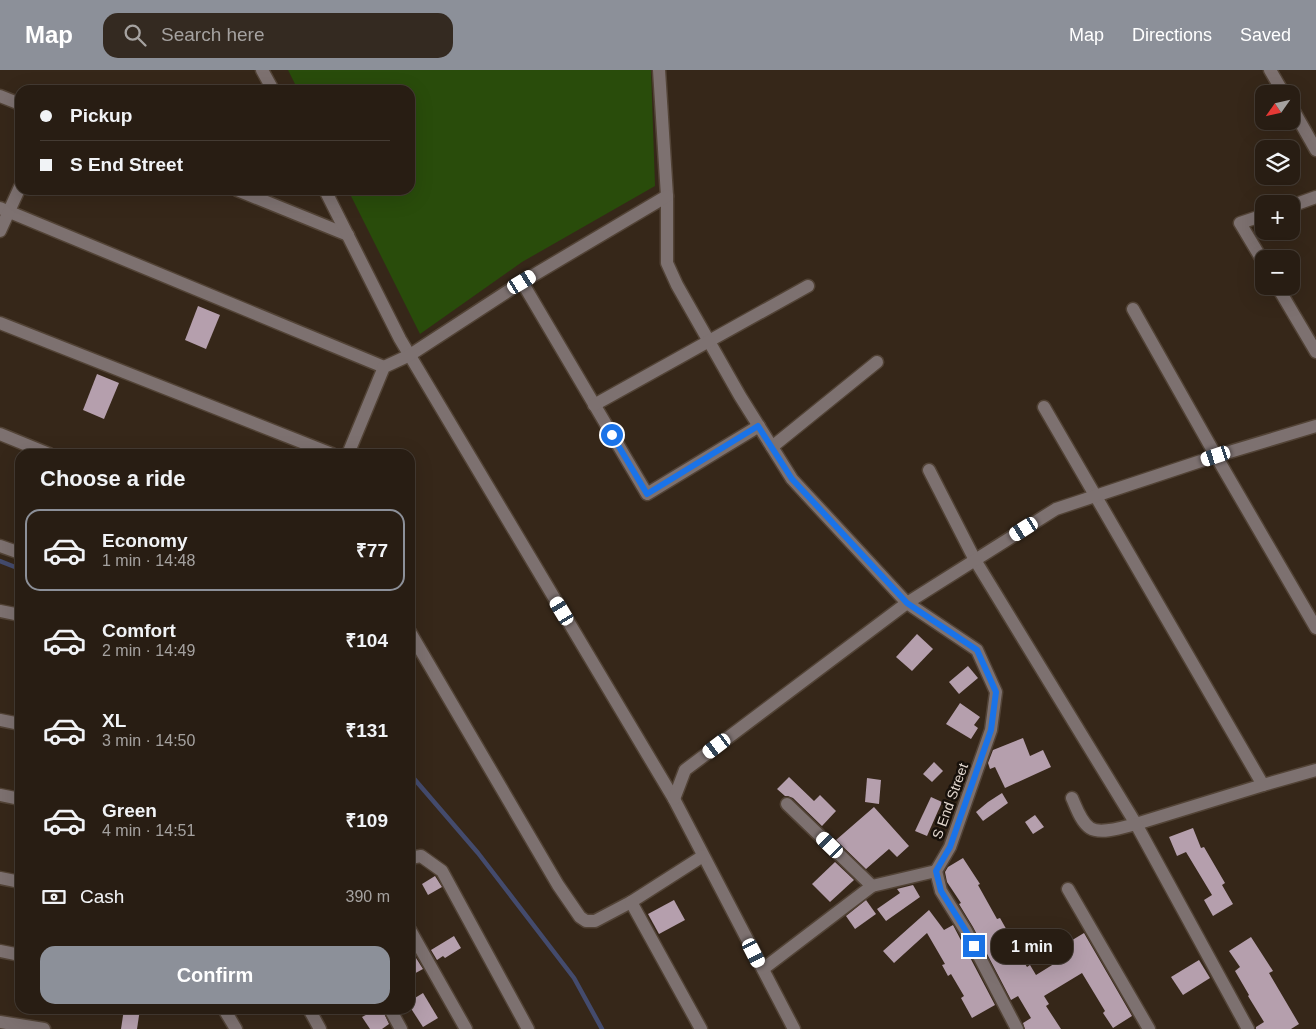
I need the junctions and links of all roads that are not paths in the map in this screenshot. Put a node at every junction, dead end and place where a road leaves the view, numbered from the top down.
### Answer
1 (262, 70) edge
2 (659, 70) edge
3 (1270, 70) edge
4 (270, 85) edge
5 (1279, 85) edge
6 (0, 96) edge
7 (15, 102) edge
8 (1300, 122) edge
9 (1316, 150) edge
10 (15, 195) edge
11 (249, 195) edge
12 (328, 195) edge
13 (667, 196) junction
14 (1316, 197) edge
15 (1300, 203) edge
16 (4, 210) edge
17 (1255, 218) edge
18 (0, 231) edge
19 (348, 235) junction
20 (1256, 250) edge
21 (522, 282) junction
22 (808, 286) dead end
23 (1282, 295) edge
24 (1133, 309) dead end
25 (0, 323) edge
26 (709, 342) junction
27 (1316, 352) edge
28 (410, 355) junction
29 (876, 362) dead end
30 (384, 367) junction
31 (594, 405) junction
32 (1044, 406) dead end
33 (758, 426) junction
34 (1316, 426) edge
35 (0, 434) edge
36 (772, 447) junction
37 (37, 449) edge
38 (319, 449) edge
39 (350, 449) edge
40 (1216, 456) junction
41 (929, 470) dead end
42 (1095, 496) junction
43 (0, 546) edge
44 (15, 551) edge
45 (975, 560) junction
46 (907, 603) junction
47 (0, 611) edge
48 (15, 614) edge
49 (1316, 628) edge
50 (415, 641) edge
51 (0, 720) edge
52 (15, 723) edge
53 (1316, 770) edge
54 (1263, 785) junction
55 (0, 795) edge
56 (15, 798) edge
57 (1072, 798) dead end
58 (674, 799) junction
59 (787, 804) dead end
60 (1136, 824) junction
61 (703, 856) junction
62 (415, 857) edge
63 (936, 871) junction
64 (0, 878) edge
65 (15, 881) edge
66 (872, 886) junction
67 (1068, 889) dead end
68 (631, 902) junction
69 (415, 939) edge
70 (0, 951) edge
71 (15, 954) edge
72 (762, 969) junction
73 (227, 1014) edge
74 (312, 1014) edge
75 (393, 1014) edge
76 (0, 1022) edge
77 (44, 1029) edge
78 (236, 1029) edge
79 (320, 1029) edge
80 (401, 1029) edge
81 (466, 1029) edge
82 (528, 1029) edge
83 (700, 1029) edge
84 (794, 1029) edge
85 (1017, 1029) edge
86 (1149, 1029) edge
87 (1248, 1029) edge

1 - 4 street
2 - 13 street, S End Street
3 - 5 street
6 - 7 street
8 - 9 street
10 - 16 street
11 - 19 street
12 - 19 street
13 - 21 street
13 - 26 street, S End Street
14 - 15 street
16 - 18 street
16 - 30 street
17 - 20 street
19 - 28 street
21 - 28 street
21 - 31 street
22 - 26 street
23 - 27 street
24 - 40 street
25 - 38 street
26 - 31 street
26 - 33 street, S End Street
28 - 30 street
28 - 58 street
29 - 36 street
30 - 39 street
31 - 33 street
32 - 42 street
33 - 36 street, S End Street
34 - 40 street
35 - 37 street
36 - 46 street, S End Street
40 - 42 street
40 - 49 street
41 - 45 street
42 - 45 street
42 - 54 street
43 - 44 street
45 - 46 street
45 - 60 street
46 - 58 street
46 - 63 street, S End Street
47 - 48 street
50 - 68 street
51 - 52 street
53 - 54 street
54 - 60 street
55 - 56 street
57 - 60 street
58 - 61 street
59 - 66 street
60 - 87 street
61 - 68 street
61 - 72 street
62 - 82 street
63 - 66 street
63 - 85 street
64 - 65 street
66 - 72 street
67 - 86 street
68 - 83 street
69 - 81 street
70 - 71 street
72 - 84 street
73 - 78 street
74 - 79 street
75 - 80 street
76 - 77 street

